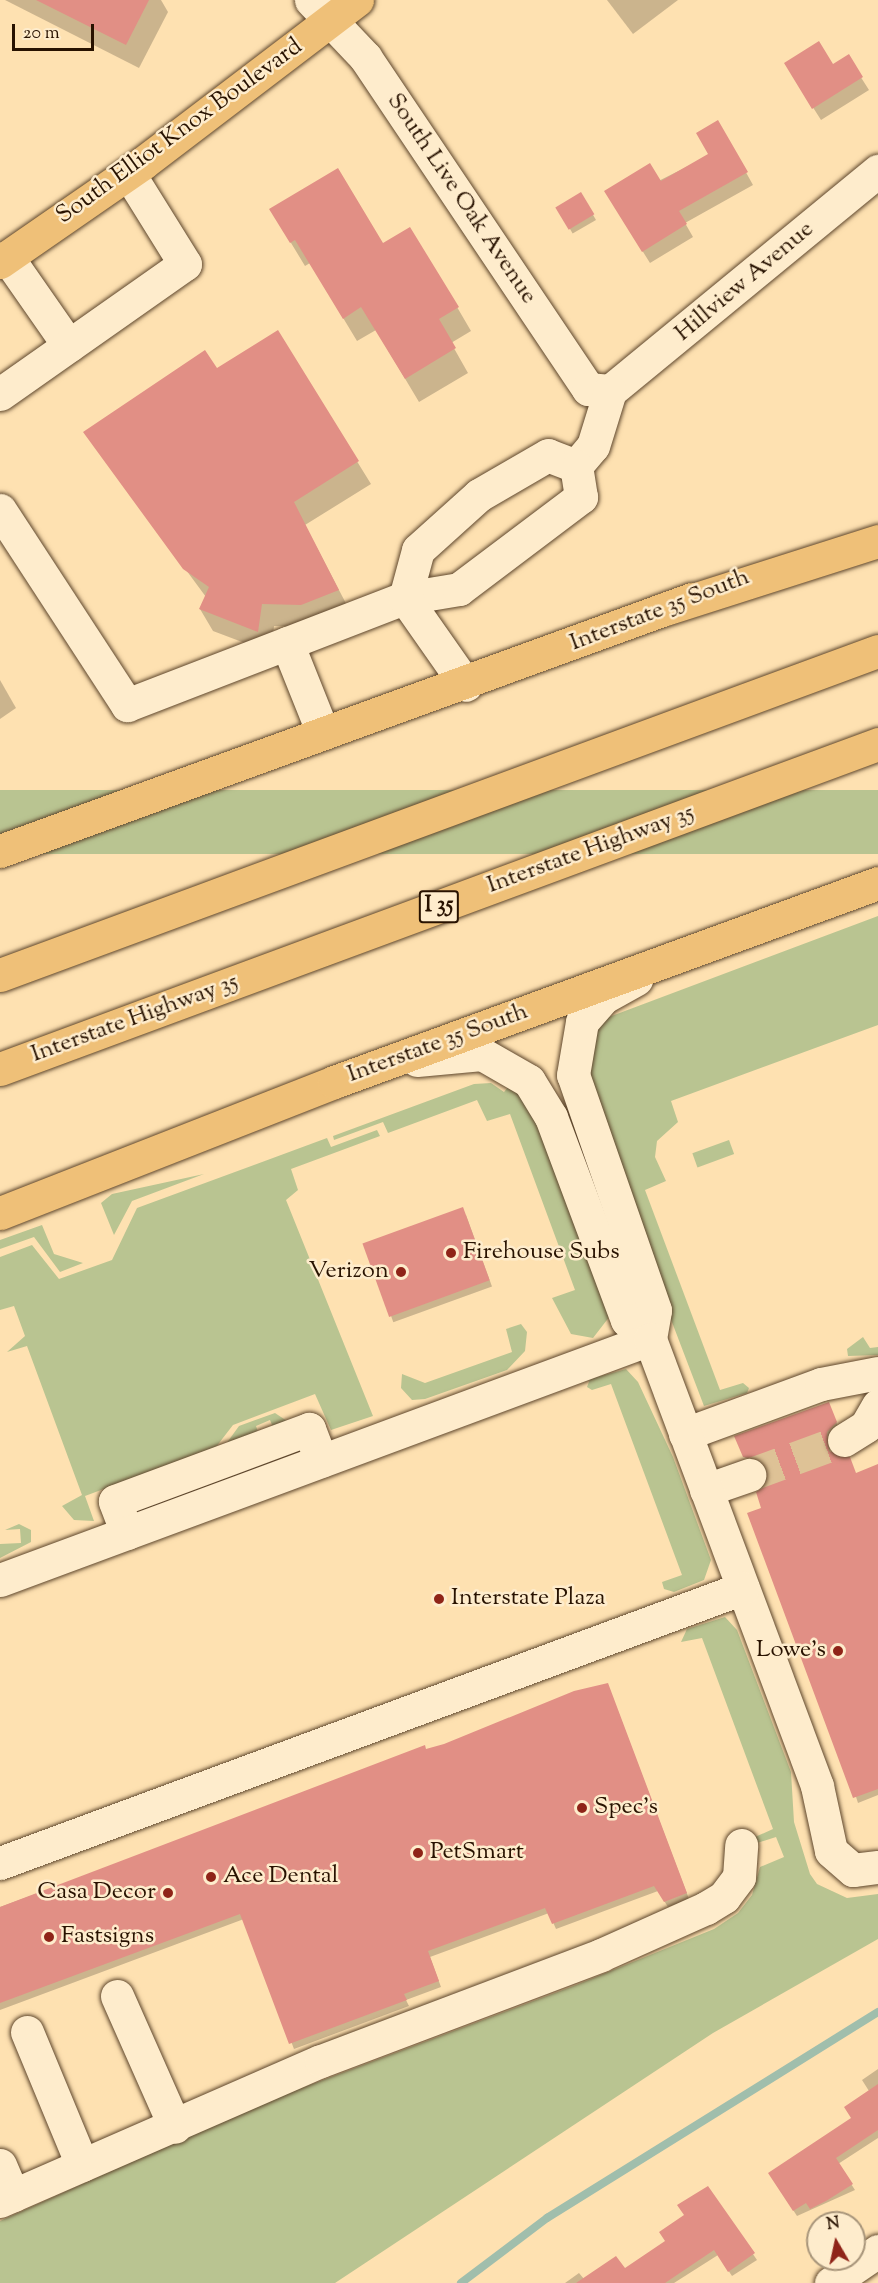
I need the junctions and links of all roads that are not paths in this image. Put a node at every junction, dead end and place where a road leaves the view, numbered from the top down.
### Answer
1 (357, 0) edge
2 (321, 11) edge
3 (878, 171) edge
4 (129, 174) junction
5 (3, 259) edge
6 (69, 346) junction
7 (610, 391) junction
8 (0, 394) edge
9 (576, 466) junction
10 (0, 510) edge
11 (878, 527) edge
12 (878, 542) edge
13 (405, 597) junction
14 (665, 609) junction
15 (287, 644) junction
16 (878, 651) edge
17 (466, 685) junction
18 (323, 733) junction
19 (878, 744) edge
20 (0, 851) edge
21 (878, 883) edge
22 (681, 956) junction
23 (0, 975) edge
24 (0, 1069) edge
25 (334, 1082) junction
26 (0, 1213) edge
27 (650, 1339) junction
28 (878, 1373) edge
29 (878, 1405) edge
30 (685, 1434) junction
31 (844, 1440) tunnel mouth
32 (749, 1475) tunnel mouth
33 (706, 1490) junction
34 (0, 1580) edge
35 (742, 1588) junction
36 (741, 1845) dead end
37 (0, 1863) edge
38 (878, 1867) edge
39 (117, 1996) dead end
40 (27, 2032) dead end
41 (175, 2127) junction
42 (0, 2165) edge
43 (81, 2165) junction
44 (6, 2198) edge
45 (878, 2251) edge
46 (831, 2283) edge

1 - 2 main road, South Elliot Knox Boulevard
2 - 4 main road, South Elliot Knox Boulevard
2 - 7 street, South Live Oak Avenue
3 - 7 street, Hillview Avenue
4 - 5 main road, South Elliot Knox Boulevard
4 - 6 street
5 - 6 street
6 - 8 street
7 - 9 street
9 - 13 street
9 - 13 street
10 - 15 street
11 - 14 main road, Interstate 35 South
12 - 14 main road
13 - 15 street
13 - 17 street
14 - 17 main road, Interstate 35 South
15 - 18 street
16 - 23 main road
17 - 18 main road, Interstate 35 South
18 - 20 main road, Interstate 35 South
19 - 24 main road, Interstate Highway 35 / I 35
21 - 22 main road, Interstate 35 South
22 - 25 main road, Interstate 35 South
22 - 27 street
25 - 26 main road, Interstate 35 South
25 - 27 street
27 - 30 street
27 - 34 street
28 - 30 street
29 - 31 street
30 - 33 street
32 - 33 street
33 - 35 street
35 - 37 street
35 - 38 street
36 - 41 street
39 - 41 street
40 - 43 street
41 - 43 street
42 - 44 street
43 - 44 street
45 - 46 street

